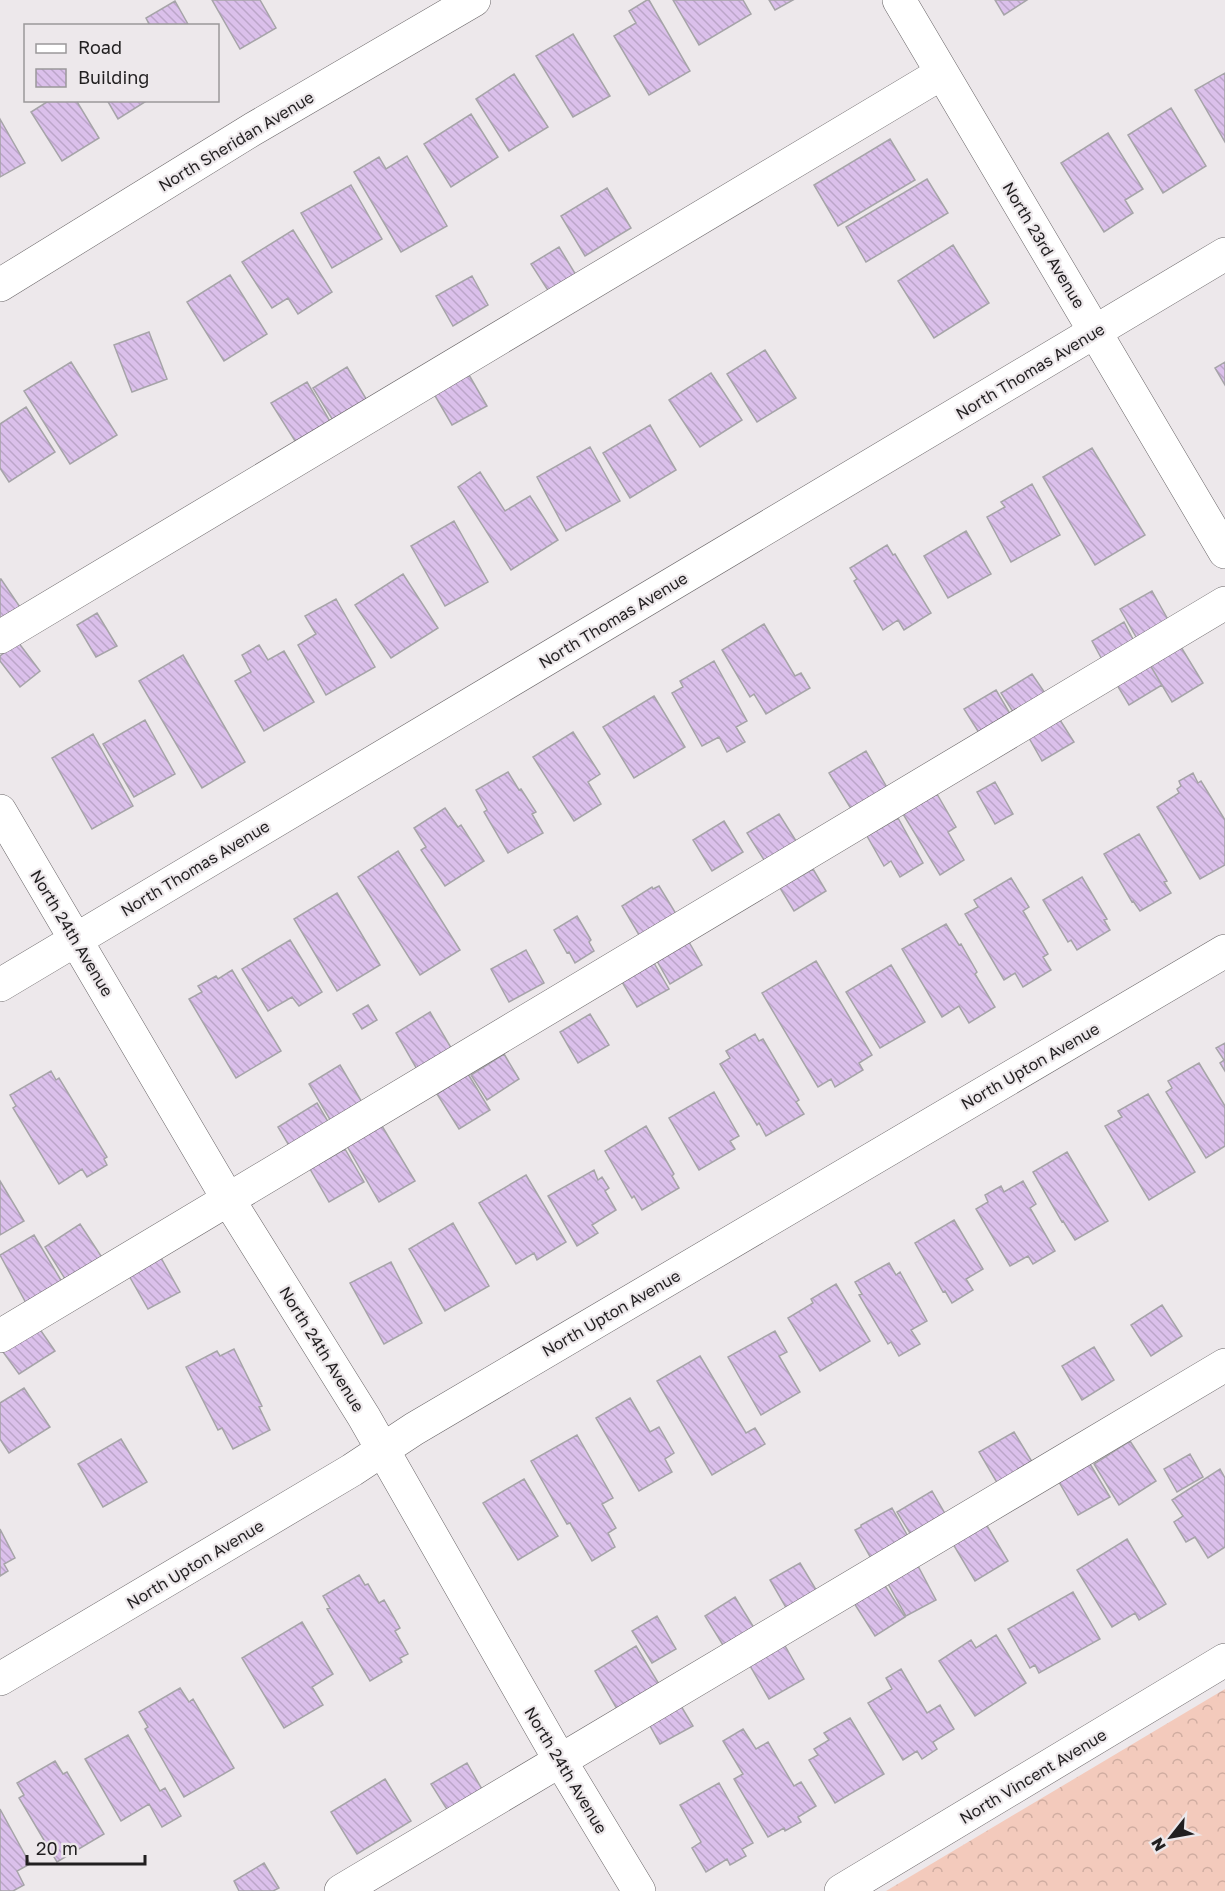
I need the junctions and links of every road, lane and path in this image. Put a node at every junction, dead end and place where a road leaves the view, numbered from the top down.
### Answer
1 (474, 0) edge
2 (899, 0) edge
3 (942, 73) junction
4 (1225, 254) edge
5 (0, 285) edge
6 (1095, 332) junction
7 (1225, 552) edge
8 (1225, 603) edge
9 (0, 637) edge
10 (0, 811) edge
11 (76, 940) junction
12 (1225, 951) edge
13 (0, 985) edge
14 (228, 1199) junction
15 (0, 1336) edge
16 (1225, 1365) edge
17 (383, 1450) junction
18 (1225, 1660) edge
19 (0, 1679) edge
20 (561, 1762) junction
21 (341, 1891) edge
22 (639, 1891) edge
23 (841, 1891) edge

1 - 5 street, North Sheridan Avenue
2 - 3 street, North 23rd Avenue
3 - 6 street, North 23rd Avenue
3 - 9 street
4 - 6 street, North Thomas Avenue
6 - 7 street, North 23rd Avenue
6 - 11 street, North Thomas Avenue
8 - 14 street
10 - 11 street, North 24th Avenue
11 - 13 street, North Thomas Avenue
11 - 14 street, North 24th Avenue
12 - 17 street, North Upton Avenue
14 - 15 street
14 - 17 street, North 24th Avenue
16 - 20 street
17 - 19 street, North Upton Avenue
17 - 20 street, North 24th Avenue
18 - 23 street, North Vincent Avenue
20 - 21 street
20 - 22 street, North 24th Avenue

